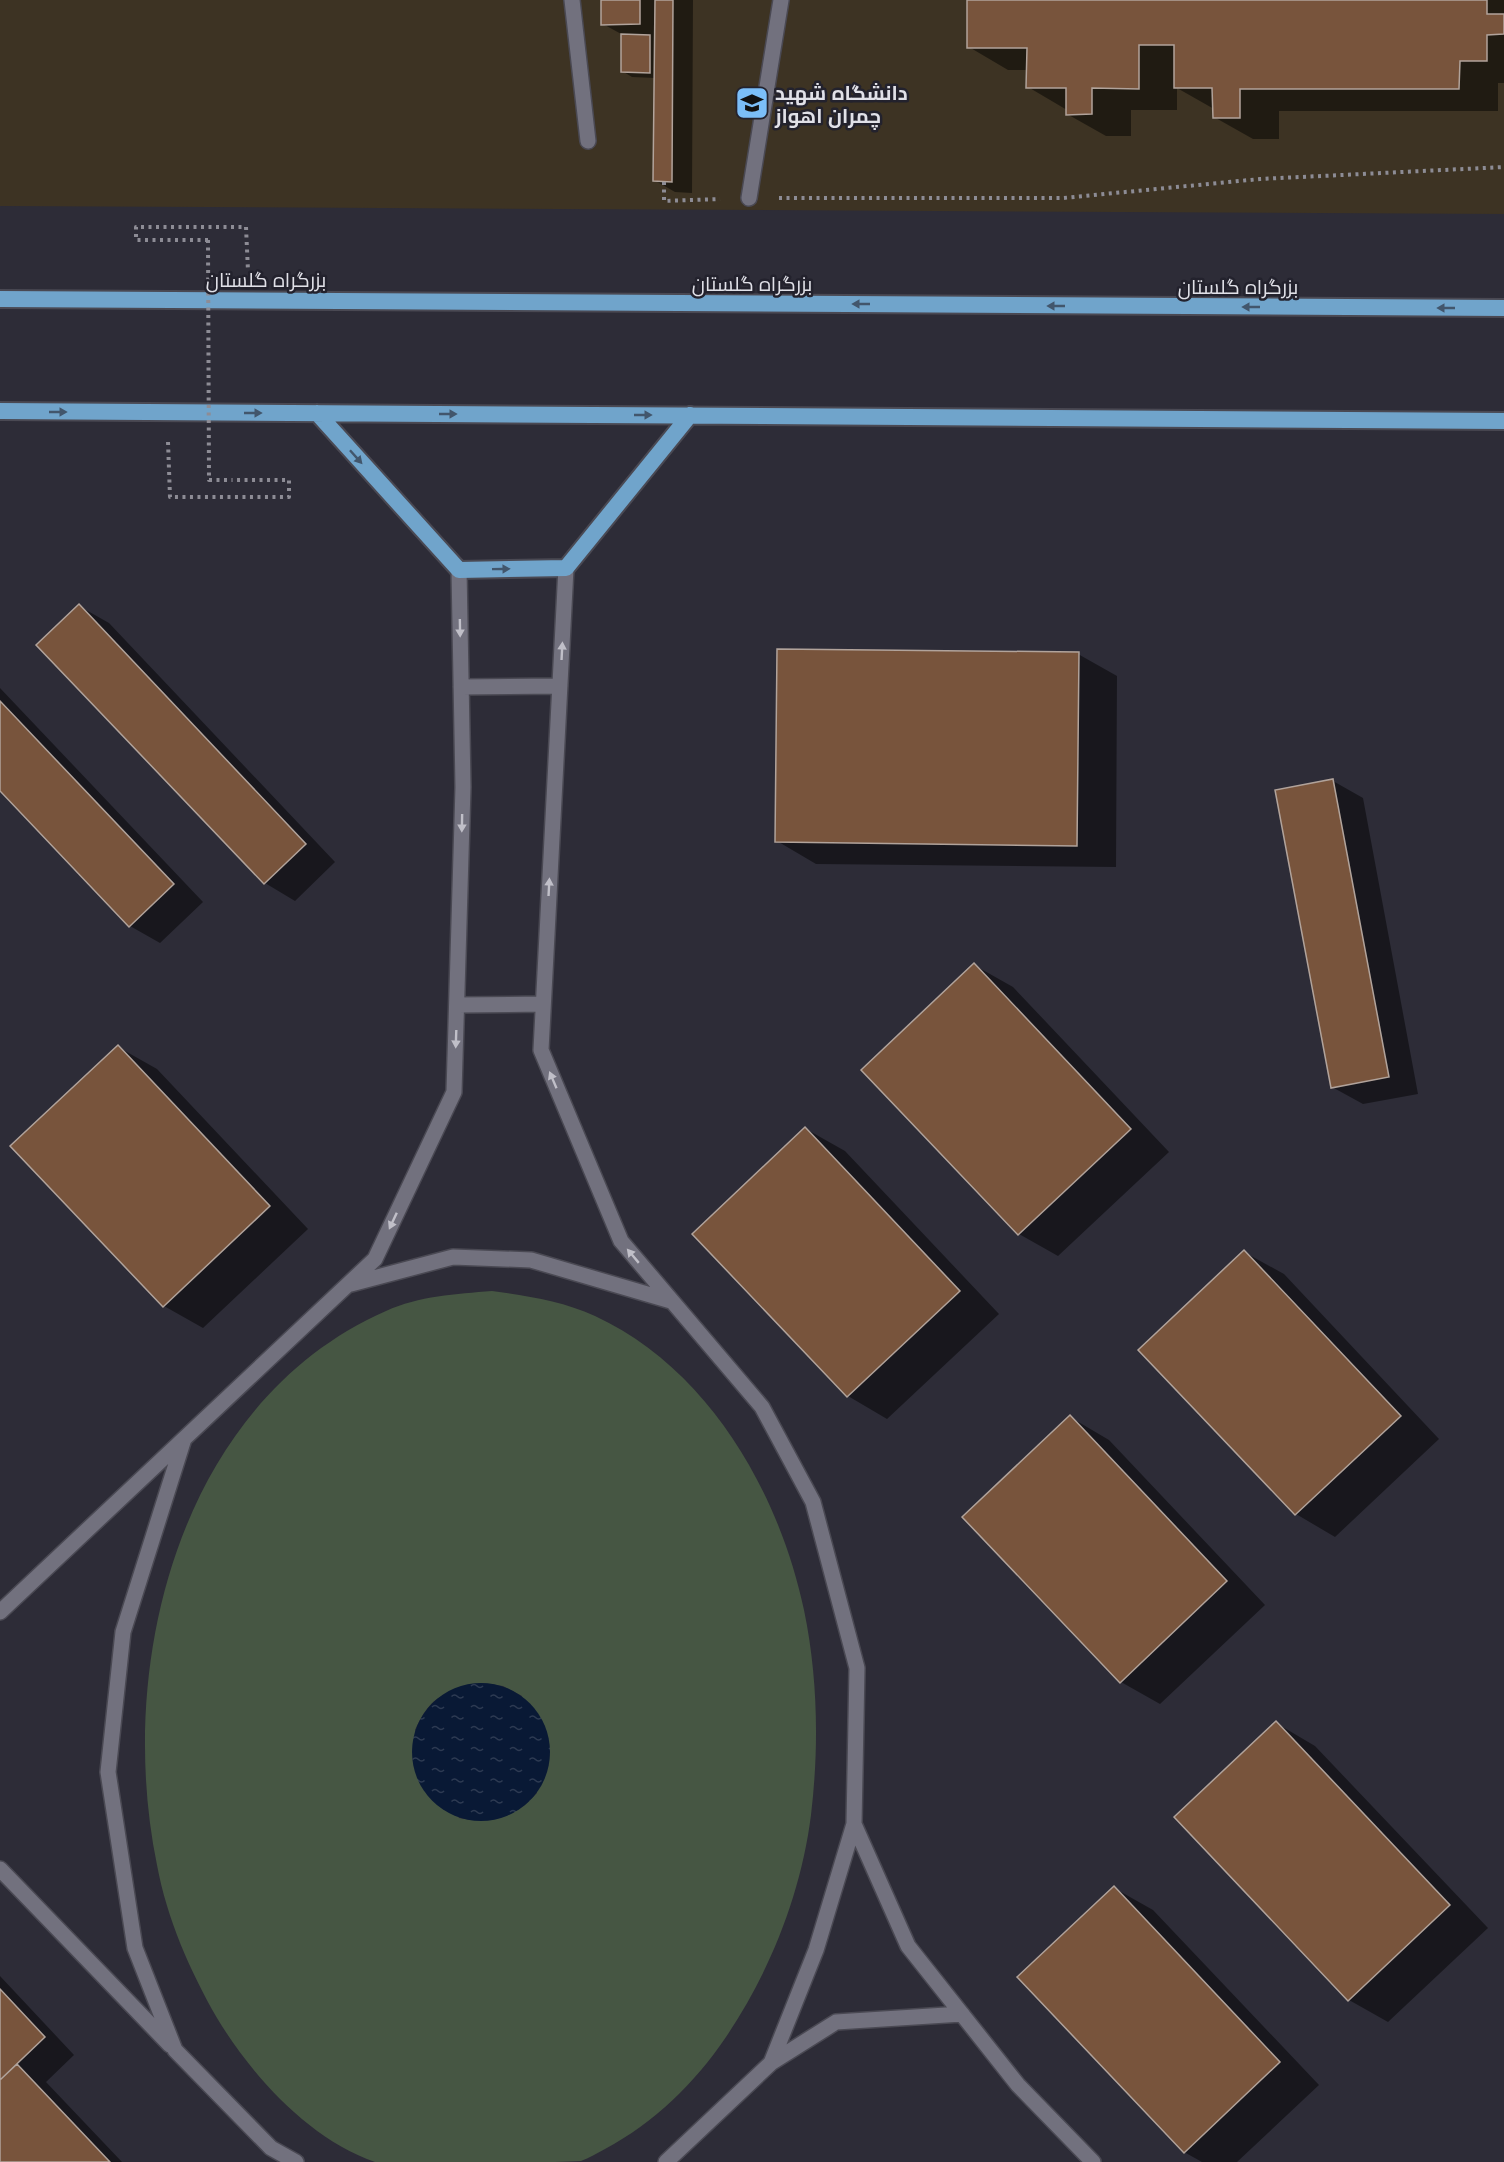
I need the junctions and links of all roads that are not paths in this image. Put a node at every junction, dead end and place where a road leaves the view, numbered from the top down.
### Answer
1 (572, 0) edge
2 (781, 0) edge
3 (588, 141) dead end
4 (749, 198) road end
5 (0, 299) edge
6 (1504, 308) edge
7 (0, 411) edge
8 (317, 413) junction
9 (690, 416) junction
10 (1504, 421) edge
11 (566, 568) junction
12 (459, 570) junction
13 (560, 686) junction
14 (461, 687) junction
15 (543, 1004) junction
16 (457, 1005) junction
17 (348, 1285) junction
18 (671, 1301) junction
19 (184, 1439) junction
20 (0, 1612) edge
21 (854, 1824) junction
22 (0, 1869) edge
23 (962, 2014) junction
24 (175, 2050) junction
25 (771, 2063) junction
26 (271, 2148) junction
27 (282, 2162) edge
28 (296, 2162) edge
29 (666, 2162) edge
30 (1092, 2162) edge

1 - 3 lane
2 - 4 lane
6 -> 5 highway, بزرگراه گلستان
7 -> 8 highway
8 -> 9 highway
8 -> 12 highway
9 - 10 highway
9 - 11 highway
12 -> 11 highway
13 -> 11 lane
12 -> 14 lane
13 - 14 lane
15 -> 13 lane
14 -> 16 lane
15 - 16 lane
18 -> 15 lane
16 -> 17 lane
17 - 18 lane
17 - 19 lane
18 - 21 lane
19 - 20 lane
19 - 24 lane
21 - 23 lane
21 - 25 lane
22 - 24 lane
23 - 25 lane
23 - 30 lane
24 - 26 lane
25 - 29 lane
26 - 27 lane
26 - 28 lane

